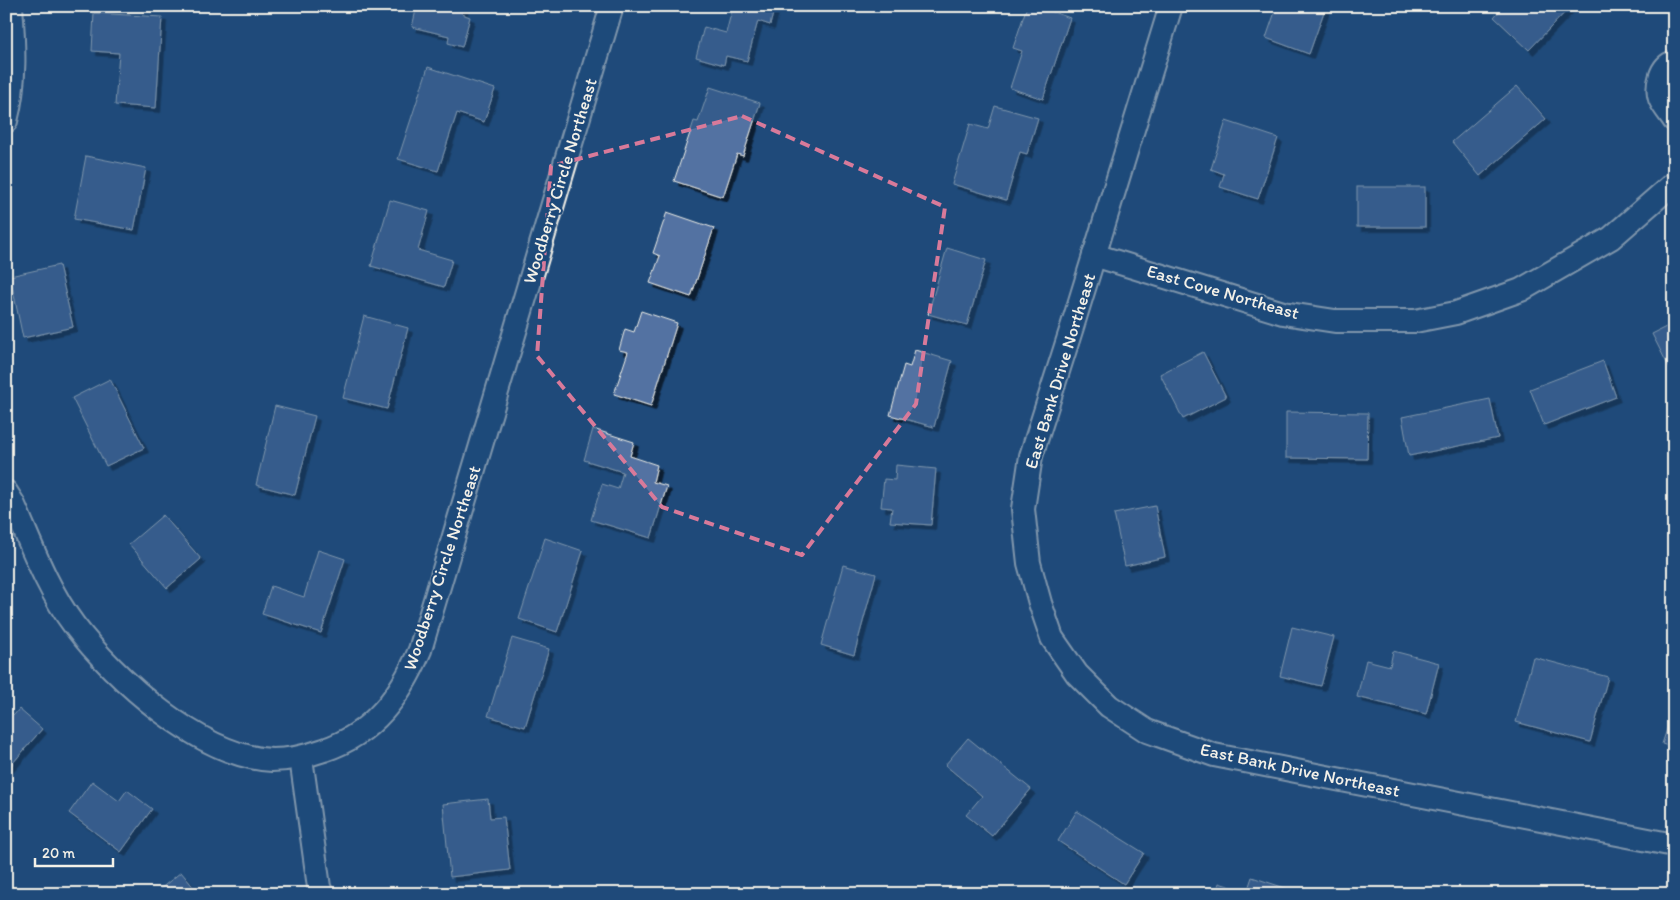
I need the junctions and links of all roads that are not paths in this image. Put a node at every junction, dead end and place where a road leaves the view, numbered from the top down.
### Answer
1 (11, 6) edge
2 (612, 6) edge
3 (1171, 6) edge
4 (1674, 62) edge
5 (1674, 120) edge
6 (6, 121) edge
7 (1674, 183) edge
8 (1094, 255) junction
9 (6, 492) edge
10 (301, 758) junction
11 (1674, 844) edge
12 (322, 894) edge

1 - 6 street
2 - 10 street, Woodberry Circle Northeast
3 - 8 street, East Bank Drive Northeast
4 - 5 street
7 - 8 street, East Cove Northeast
8 - 11 street, East Bank Drive Northeast
9 - 10 street, Woodberry Circle Northeast
10 - 12 street

